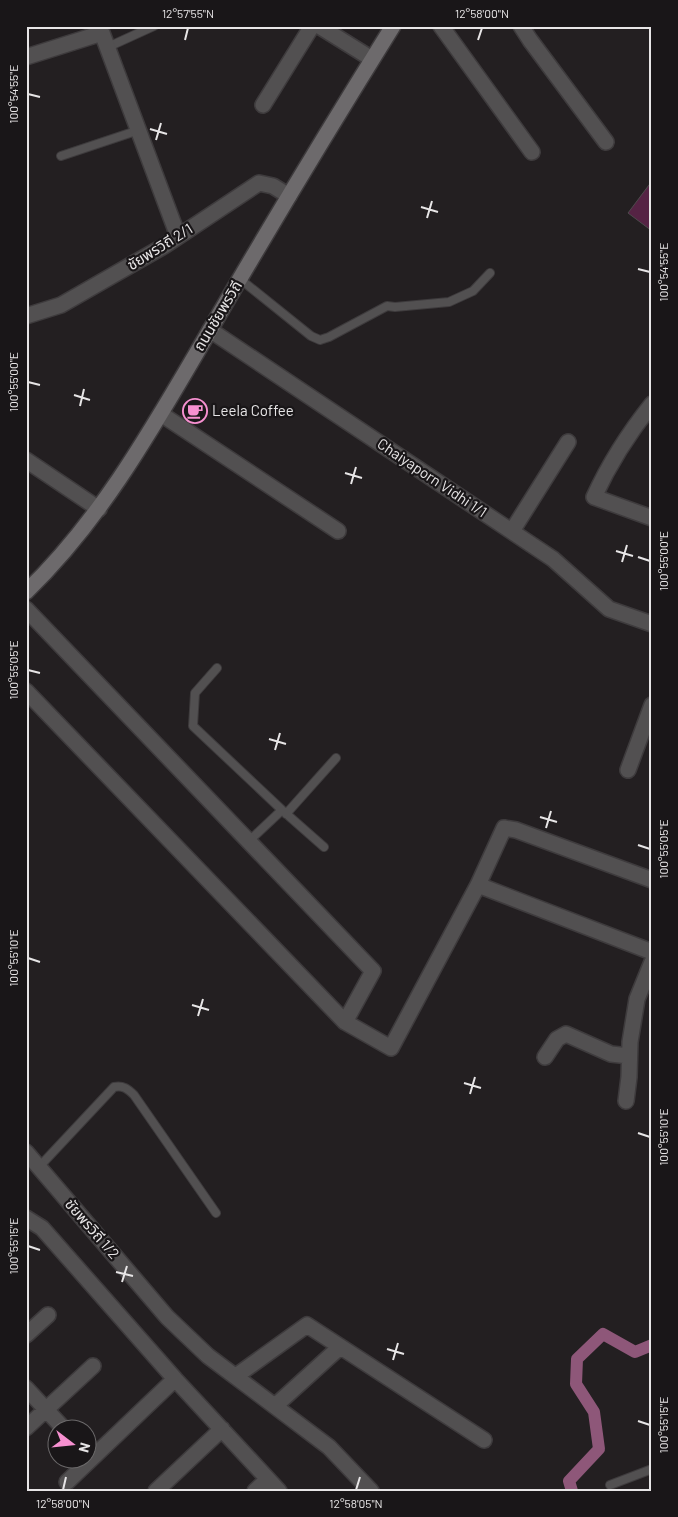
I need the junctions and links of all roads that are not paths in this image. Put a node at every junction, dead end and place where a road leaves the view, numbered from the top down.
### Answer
1 (154, 26) edge
2 (312, 26) edge
3 (319, 26) edge
4 (393, 26) edge
5 (441, 26) edge
6 (522, 27) edge
7 (108, 47) junction
8 (26, 56) edge
9 (372, 59) junction
10 (263, 105) dead end
11 (139, 130) junction
12 (606, 142) dead end
13 (532, 152) dead end
14 (61, 156) dead end
15 (289, 196) junction
16 (178, 236) junction
17 (490, 273) dead end
18 (240, 279) junction
19 (26, 316) edge
20 (210, 330) junction
21 (652, 404) edge
22 (161, 414) junction
23 (568, 442) dead end
24 (26, 460) edge
25 (99, 509) junction
26 (652, 518) edge
27 (338, 531) dead end
28 (512, 531) junction
29 (26, 592) edge
30 (26, 610) edge
31 (652, 624) edge
32 (217, 668) dead end
33 (26, 691) edge
34 (652, 705) edge
35 (336, 758) dead end
36 (628, 770) dead end
37 (284, 812) junction
38 (249, 841) junction
39 (324, 847) dead end
40 (652, 880) edge
41 (478, 885) junction
42 (652, 952) edge
43 (652, 962) edge
44 (345, 1022) junction
45 (545, 1056) dead end
46 (629, 1056) junction
47 (626, 1100) dead end
48 (26, 1152) edge
49 (39, 1167) junction
50 (216, 1213) dead end
51 (26, 1218) edge
52 (48, 1314) dead end
53 (26, 1335) edge
54 (340, 1347) junction
55 (93, 1366) dead end
56 (175, 1379) junction
57 (241, 1380) junction
58 (26, 1388) edge
59 (275, 1406) junction
60 (46, 1409) junction
61 (56, 1420) edge
62 (26, 1428) edge
63 (222, 1429) junction
64 (484, 1440) dead end
65 (98, 1449) edge
66 (652, 1469) edge
67 (78, 1470) edge
68 (268, 1479) junction
69 (67, 1482) dead end
70 (610, 1486) dead end
71 (156, 1491) edge
72 (255, 1491) edge
73 (279, 1491) edge
74 (371, 1491) edge

1 - 7 lane
2 - 10 street
3 - 9 street
4 - 9 main road, ถนนชัยพรวิถี
5 - 13 street
6 - 12 street
7 - 8 street
7 - 11 street
9 - 15 main road, ถนนชัยพรวิถี
11 - 14 lane
11 - 16 street
15 - 16 street, ชัยพรวิถี 2/1
15 - 18 main road, ถนนชัยพรวิถี
16 - 19 street, ชัยพรวิถี 2/1
17 - 18 lane
18 - 20 main road, ถนนชัยพรวิถี
20 - 22 main road, ถนนชัยพรวิถี
20 - 28 street, Chaiyaporn Vidhi 1/1
21 - 26 street
22 - 25 main road, ถนนชัยพรวิถี
22 - 27 street
23 - 28 street
24 - 25 street
25 - 29 main road, ถนนชัยพรวิถี
28 - 31 street, Chaiyaporn Vidhi 1/1
30 - 38 street
32 - 37 lane
33 - 44 street
34 - 36 street
35 - 37 lane
37 - 38 lane
37 - 39 lane
38 - 44 street
40 - 41 street
41 - 42 street
41 - 44 street
43 - 46 street
45 - 46 street
46 - 47 street
48 - 49 street, ชัยพรวิถี 1/2
49 - 50 lane
49 - 57 street, ชัยพรวิถี 1/2
51 - 56 street
52 - 53 street
54 - 57 street
54 - 59 street
54 - 64 street
55 - 60 street
56 - 63 street
56 - 65 street
57 - 59 street, ชัยพรวิถี 1/2
58 - 60 street
59 - 74 street, ชัยพรวิถี 1/2
60 - 61 street
60 - 62 street
63 - 68 street
63 - 71 street
66 - 70 lane
67 - 69 street
68 - 72 street
68 - 73 street

